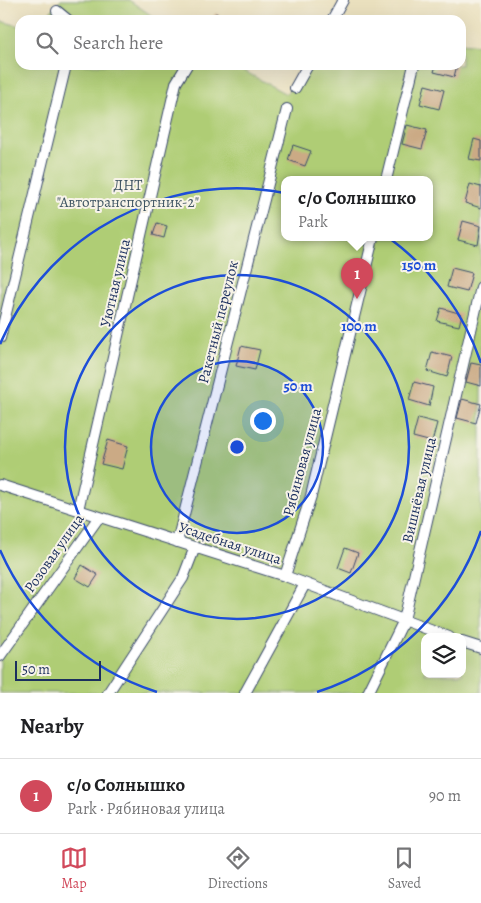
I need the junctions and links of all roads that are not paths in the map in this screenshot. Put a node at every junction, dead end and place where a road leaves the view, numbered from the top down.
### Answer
1 (343, 0) edge
2 (57, 11) dead end
3 (62, 15) edge
4 (335, 15) edge
5 (65, 70) edge
6 (184, 70) edge
7 (305, 70) edge
8 (413, 70) edge
9 (295, 88) dead end
10 (287, 109) dead end
11 (387, 176) edge
12 (371, 241) edge
13 (481, 287) edge
14 (0, 338) edge
15 (0, 485) edge
16 (78, 510) junction
17 (98, 517) junction
18 (177, 542) junction
19 (195, 547) junction
20 (284, 576) junction
21 (306, 584) junction
22 (404, 620) junction
23 (438, 633) edge
24 (466, 643) edge
25 (481, 648) edge
26 (0, 656) edge
27 (108, 693) edge
28 (245, 693) edge
29 (368, 693) edge

1 - 4 street
2 - 3 street
5 - 14 street
6 - 16 street, Уютная улица
7 - 9 street
8 - 11 street
10 - 18 street, Ракетный переулок
12 - 20 street, Рябиновая улица
13 - 22 street, Вишнёвая улица
15 - 16 street, Усадебная улица
16 - 17 street, Усадебная улица
17 - 18 street, Усадебная улица
17 - 26 street, Розовая улица
18 - 19 street, Усадебная улица
19 - 20 street, Усадебная улица
19 - 27 street
20 - 21 street, Усадебная улица
21 - 22 street, Усадебная улица
21 - 28 street
22 - 23 street, Усадебная улица
22 - 29 street, Вишнёвая улица
24 - 25 street

